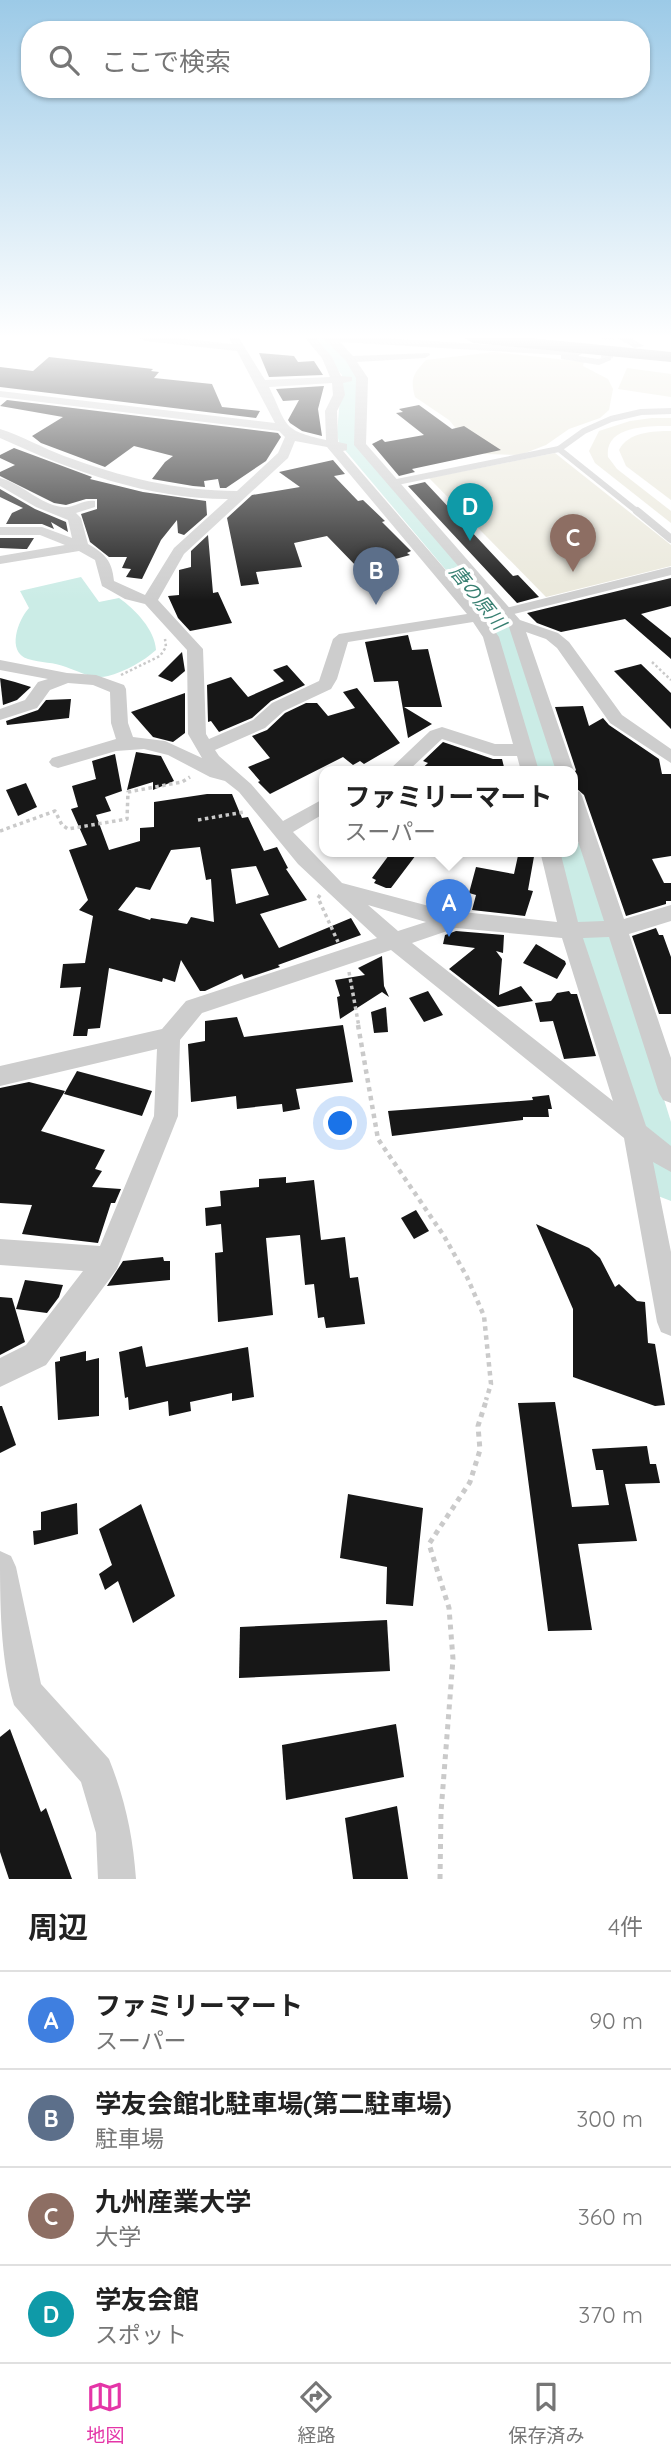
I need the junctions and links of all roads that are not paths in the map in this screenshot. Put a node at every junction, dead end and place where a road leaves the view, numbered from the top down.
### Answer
1 (239, 426) edge
2 (284, 426) edge
3 (333, 426) edge
4 (359, 426) edge
5 (594, 426) edge
6 (287, 432) junction
7 (0, 433) edge
8 (358, 445) junction
9 (335, 446) junction
10 (559, 449) junction
11 (0, 482) edge
12 (392, 483) junction
13 (241, 495) junction
14 (90, 504) dead end
15 (66, 512) junction
16 (0, 531) edge
17 (671, 539) edge
18 (80, 546) junction
19 (0, 560) edge
20 (671, 571) edge
21 (150, 601) junction
22 (478, 617) junction
23 (510, 617) junction
24 (0, 665) edge
25 (66, 678) junction
26 (0, 715) edge
27 (126, 741) junction
28 (524, 750) junction
29 (671, 757) edge
30 (204, 758) junction
31 (58, 762) dead end
32 (402, 766) edge
33 (529, 766) edge
34 (563, 766) edge
35 (319, 808) edge
36 (578, 813) edge
37 (281, 831) junction
38 (552, 857) edge
39 (329, 884) junction
40 (671, 913) edge
41 (457, 920) junction
42 (612, 928) junction
43 (575, 930) junction
44 (396, 942) junction
45 (169, 1037) junction
46 (0, 1076) edge
47 (671, 1093) edge
48 (640, 1136) junction
49 (671, 1161) edge
50 (0, 1252) edge
51 (108, 1260) junction
52 (671, 1322) edge
53 (0, 1373) edge
54 (0, 1567) edge
55 (117, 1879) edge

1 - 6 street
2 - 6 street
3 - 9 street
4 - 8 street
5 - 10 lane
6 - 9 street
6 - 13 street
7 - 13 street
8 - 9 street
8 - 12 street
9 - 22 street
10 - 12 lane
10 - 17 lane
11 - 15 street
12 - 23 street
13 - 21 street
14 - 15 street
15 - 18 street
16 - 18 street
18 - 19 street
18 - 21 street
20 - 23 lane
21 - 30 street
22 - 23 street
22 - 28 street
22 - 30 street
23 - 29 street
23 - 34 street
24 - 25 street
25 - 26 street
25 - 27 street
27 - 30 street
27 - 31 street
28 - 32 street
28 - 33 street
30 - 37 street
35 - 37 street
36 - 42 street
37 - 39 street
38 - 43 street
39 - 41 street
39 - 44 street
40 - 42 street
41 - 43 street
41 - 44 street
42 - 43 street
42 - 47 street
43 - 48 street
44 - 45 street
44 - 48 street
45 - 46 street
45 - 51 street
48 - 49 street
48 - 52 street
50 - 51 street
51 - 53 street
54 - 55 street

